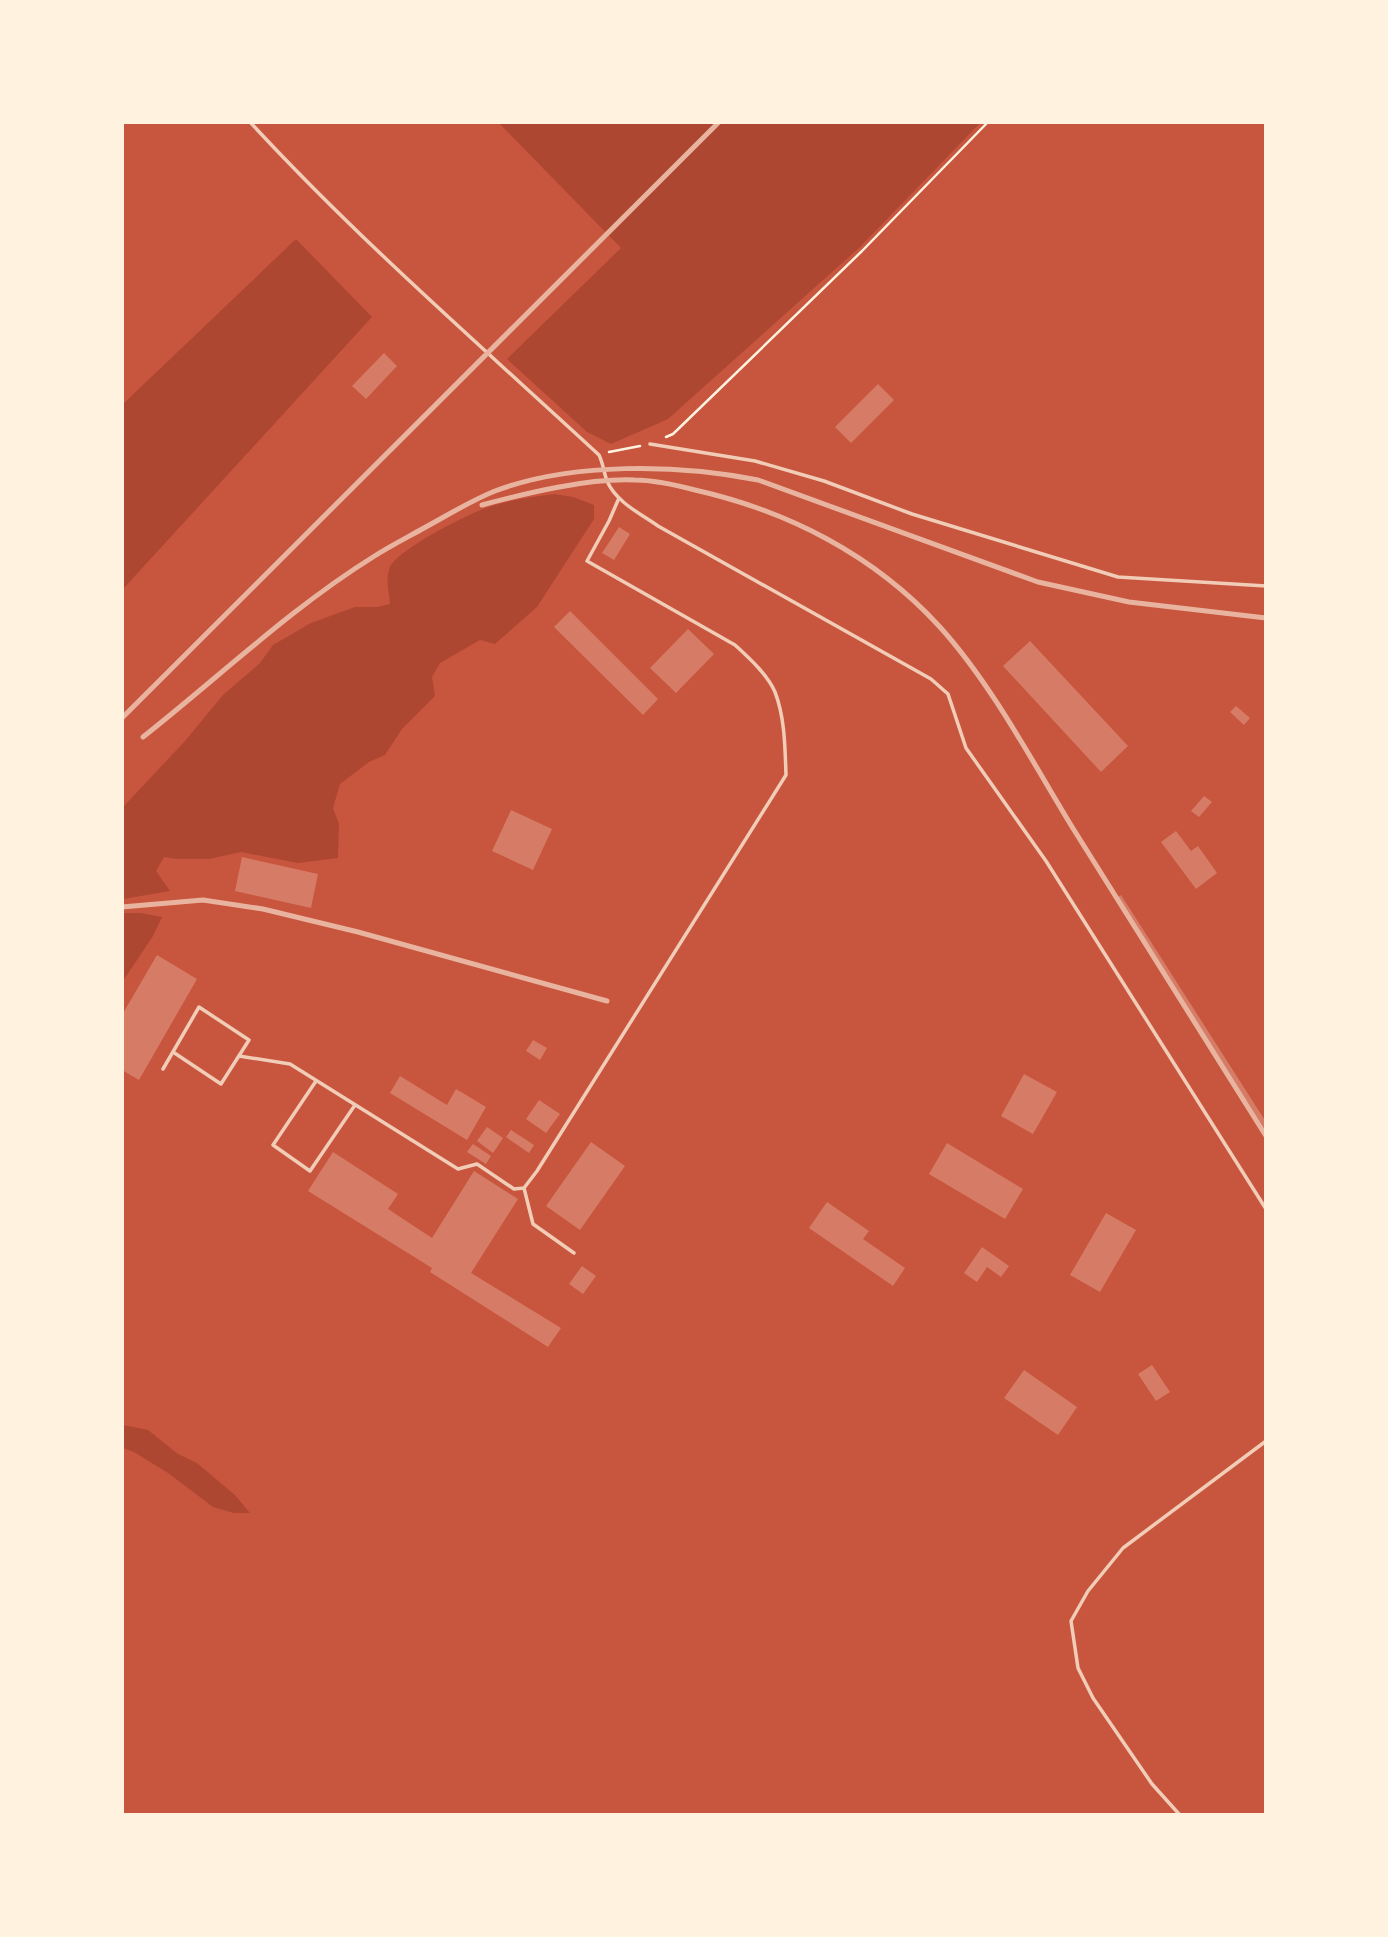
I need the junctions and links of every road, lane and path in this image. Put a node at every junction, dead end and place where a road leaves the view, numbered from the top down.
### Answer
1 (250, 122) edge
2 (988, 122) edge
3 (650, 444) junction
4 (599, 455) junction
5 (619, 498) junction
6 (1265, 586) edge
7 (173, 1052) junction
8 (239, 1056) junction
9 (163, 1069) dead end
10 (316, 1081) junction
11 (355, 1105) junction
12 (524, 1188) junction
13 (1265, 1209) edge
14 (574, 1253) dead end
15 (1265, 1441) edge
16 (1179, 1815) edge

1 - 4 lane
2 - 3 path
3 - 4 path
3 - 6 lane
4 - 5 lane
5 - 12 lane
5 - 13 lane
7 - 8 lane
7 - 8 lane
7 - 9 lane
8 - 10 lane
10 - 11 lane
10 - 11 lane
11 - 12 lane
12 - 14 lane
15 - 16 lane

